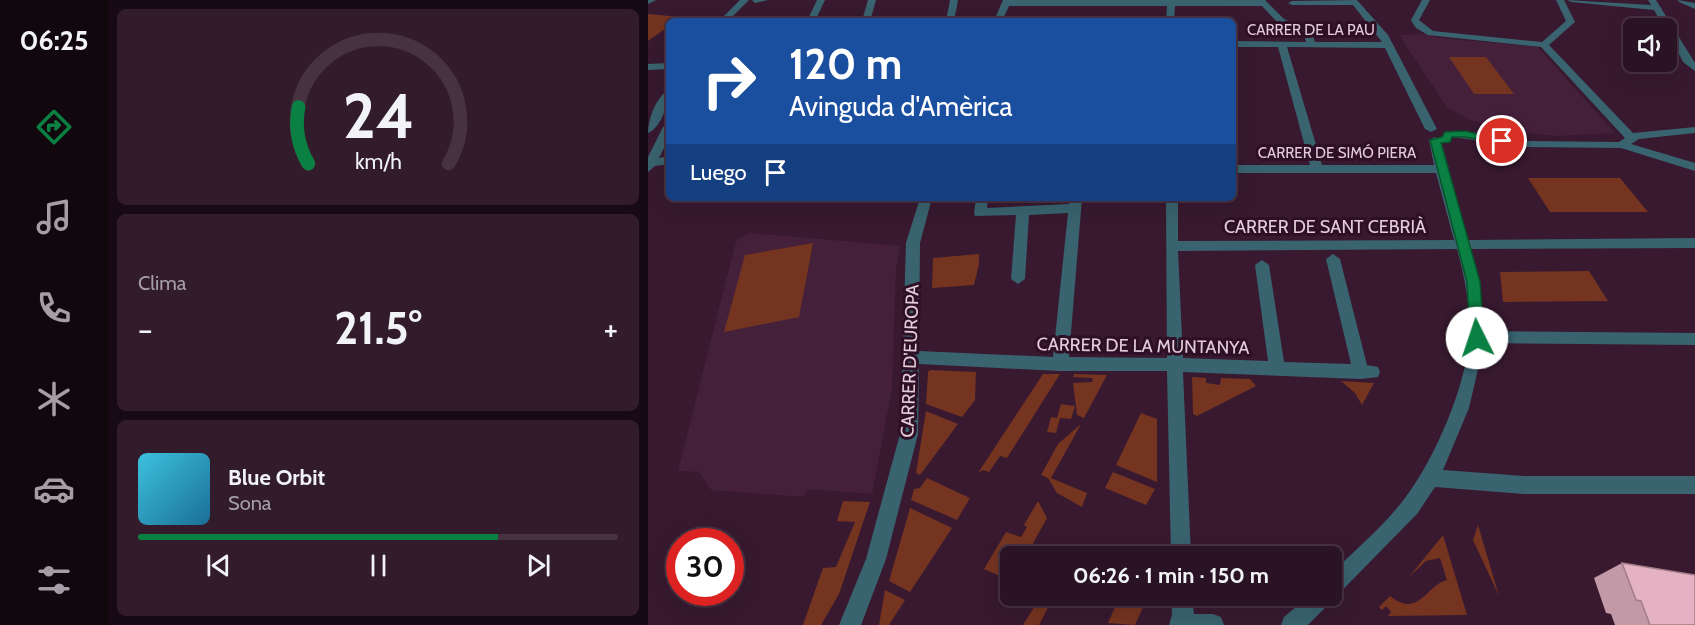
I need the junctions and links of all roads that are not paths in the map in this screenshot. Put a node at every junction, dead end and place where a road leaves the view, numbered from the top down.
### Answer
1 (745, 0) edge
2 (755, 0) edge
3 (764, 0) edge
4 (821, 0) edge
5 (872, 0) edge
6 (954, 0) edge
7 (1426, 0) edge
8 (1560, 0) edge
9 (1571, 0) edge
10 (1682, 0) edge
11 (1355, 1) edge
12 (1007, 2) edge
13 (1171, 2) edge
14 (1260, 2) edge
15 (1292, 3) dead end
16 (1655, 4) edge
17 (1695, 6) edge
18 (726, 18) edge
19 (739, 18) edge
20 (813, 18) edge
21 (867, 18) edge
22 (951, 18) edge
23 (999, 18) edge
24 (1170, 18) edge
25 (1236, 45) edge
26 (1282, 45) junction
27 (1311, 45) junction
28 (1388, 45) junction
29 (1544, 45) junction
30 (666, 66) edge
31 (648, 67) edge
32 (1695, 68) edge
33 (666, 98) edge
34 (648, 130) edge
35 (1695, 130) edge
36 (666, 133) edge
37 (1438, 134) junction
38 (1626, 141) junction
39 (666, 161) edge
40 (649, 165) edge
41 (1695, 167) edge
42 (1317, 168) junction
43 (1236, 169) edge
44 (1442, 169) junction
45 (925, 201) edge
46 (982, 201) edge
47 (1172, 201) edge
48 (1076, 203) edge
49 (1023, 211) junction
50 (1695, 243) edge
51 (1462, 244) junction
52 (1171, 246) junction
53 (1333, 259) dead end
54 (1262, 265) dead end
55 (1018, 279) dead end
56 (1477, 338) junction
57 (1695, 339) edge
58 (913, 357) junction
59 (1060, 364) junction
60 (1175, 365) junction
61 (1277, 369) junction
62 (1430, 478) junction
63 (1695, 485) edge
64 (1180, 546) edge
65 (1342, 578) edge
66 (1183, 606) edge
67 (1313, 606) edge
68 (850, 625) edge
69 (1180, 625) edge
70 (1189, 625) edge
71 (1213, 625) edge
72 (1292, 625) edge

1 - 18 street
2 - 3 street
2 - 19 street
4 - 20 street
5 - 21 street
6 - 22 street
7 - 29 street
8 - 29 street
9 - 16 street
10 - 17 street
11 - 15 street
11 - 28 street
12 - 13 street
12 - 23 street
13 - 14 street
13 - 24 street
14 - 27 street
16 - 32 street
25 - 26 street, CARRER DE LA PAU
26 - 27 street, CARRER DE LA PAU
26 - 42 street
27 - 28 street, CARRER DE LA PAU
28 - 37 street
29 - 38 street
30 - 31 street
33 - 34 street
35 - 38 street
36 - 40 street
37 - 38 street
37 - 44 street
38 - 41 street
39 - 40 street
42 - 43 street, CARRER DE SIMÓ PIERA
42 - 44 street, CARRER DE SIMÓ PIERA
44 - 51 street
45 - 58 street, CARRER D'EUROPA
46 - 49 street
47 - 52 street
48 - 49 street
48 - 59 street
49 - 55 street
50 - 51 street, CARRER DE SANT CEBRIÀ
51 - 52 street, CARRER DE SANT CEBRIÀ
51 - 56 street
52 - 60 street
53 - 61 street, CARRER DE LA MUNTANYA
54 - 61 street
56 - 57 street
56 - 62 street
58 - 59 street, CARRER DE LA MUNTANYA
58 - 68 street, CARRER D'EUROPA
59 - 60 street, CARRER DE LA MUNTANYA
60 - 61 street, CARRER DE LA MUNTANYA
60 - 64 street
62 - 63 street
62 - 65 street
66 - 69 street
67 - 72 street
70 - 71 street

